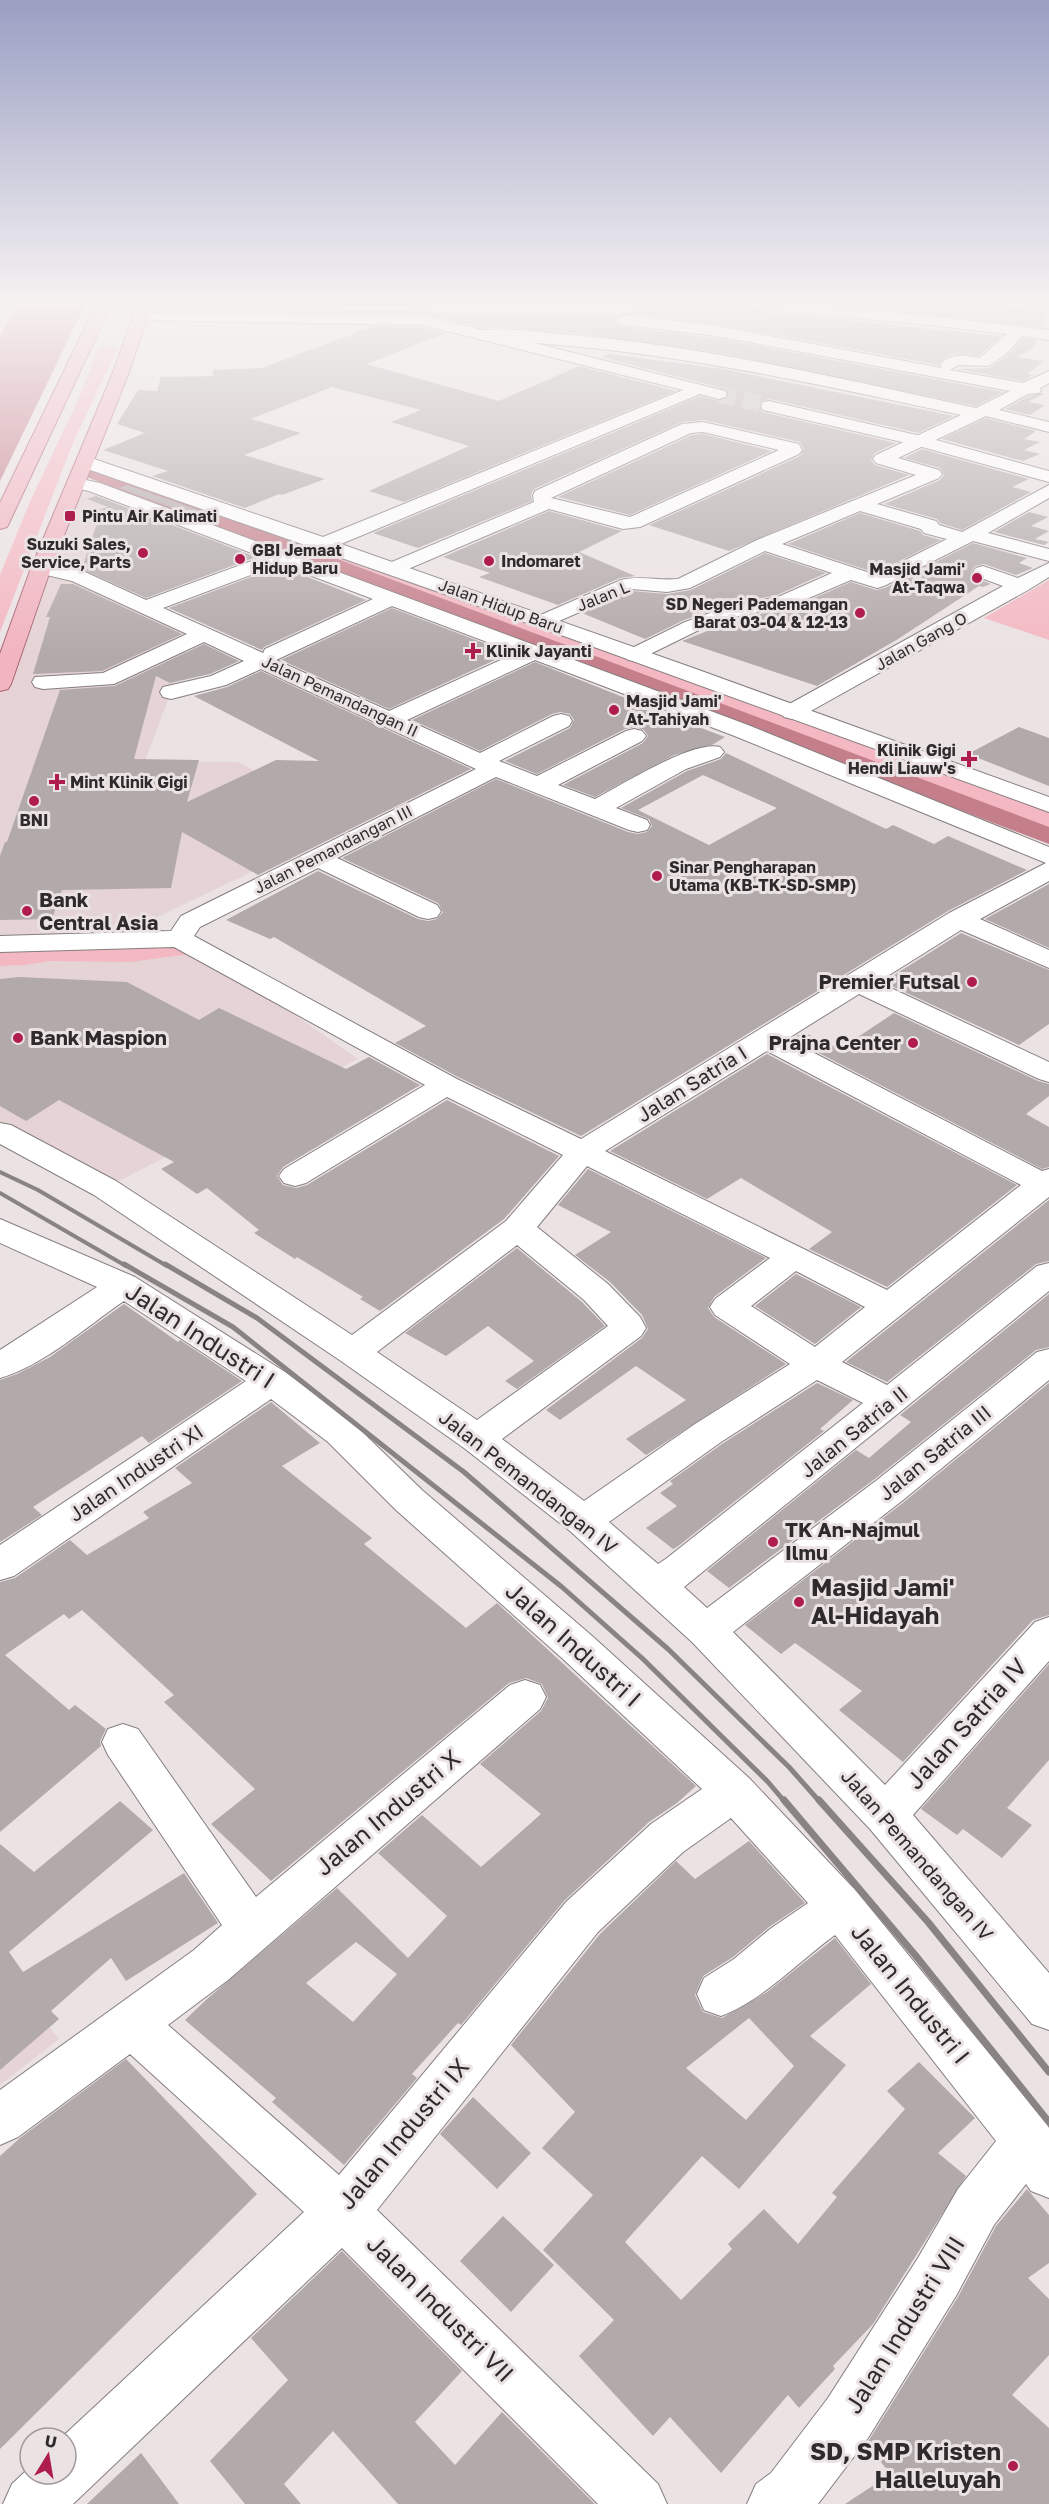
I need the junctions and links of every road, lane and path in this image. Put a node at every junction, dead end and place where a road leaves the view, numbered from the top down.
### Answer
1 (47, 422) edge
2 (101, 422) edge
3 (620, 422) edge
4 (837, 422) edge
5 (960, 422) edge
6 (1026, 422) edge
7 (1049, 427) edge
8 (919, 441) junction
9 (86, 462) junction
10 (1049, 477) edge
11 (76, 483) junction
12 (1049, 490) edge
13 (548, 503) junction
14 (860, 505) junction
15 (0, 523) edge
16 (967, 536) junction
17 (324, 544) junction
18 (764, 544) junction
19 (1049, 555) edge
20 (282, 556) junction
21 (41, 568) junction
22 (394, 568) junction
23 (1049, 569) edge
24 (983, 572) dead end
25 (850, 573) junction
26 (1021, 586) junction
27 (392, 598) junction
28 (146, 607) junction
29 (543, 621) junction
30 (205, 634) junction
31 (535, 652) junction
32 (636, 655) junction
33 (267, 657) junction
34 (5, 658) edge
35 (43, 682) dead end
36 (0, 684) edge
37 (171, 692) dead end
38 (792, 712) junction
39 (391, 719) junction
40 (561, 721) dead end
41 (634, 736) dead end
42 (712, 752) dead end
43 (487, 765) junction
44 (539, 785) junction
45 (1047, 803) edge
46 (599, 807) junction
47 (638, 825) dead end
48 (1049, 856) edge
49 (316, 857) junction
50 (1049, 870) edge
51 (428, 911) dead end
52 (958, 919) junction
53 (179, 939) junction
54 (0, 944) edge
55 (1049, 960) edge
56 (858, 983) junction
57 (765, 1039) junction
58 (1049, 1073) edge
59 (446, 1085) junction
60 (0, 1132) edge
61 (582, 1152) junction
62 (295, 1176) dead end
63 (1047, 1184) edge
64 (518, 1228) junction
65 (0, 1230) edge
66 (794, 1256) junction
67 (1049, 1274) edge
68 (123, 1285) junction
69 (888, 1305) junction
70 (353, 1352) junction
71 (1049, 1361) edge
72 (816, 1364) junction
73 (0, 1366) edge
74 (272, 1381) junction
75 (891, 1402) junction
76 (477, 1439) junction
77 (583, 1521) junction
78 (0, 1565) edge
79 (655, 1586) junction
80 (706, 1631) junction
81 (1049, 1633) edge
82 (525, 1697) dead end
83 (123, 1742) dead end
84 (734, 1791) junction
85 (886, 1815) junction
86 (840, 1906) junction
87 (252, 1928) junction
88 (722, 1994) dead end
89 (1049, 2008) edge
90 (131, 2023) junction
91 (0, 2120) edge
92 (1039, 2157) edge
93 (342, 2212) junction
94 (78, 2461) edge
95 (51, 2486) edge
96 (32, 2504) edge
97 (638, 2504) edge
98 (776, 2504) edge

1 - 15 main road
2 - 9 main road
3 - 17 street
4 - 8 street
5 - 8 street
6 - 7 street
8 - 10 street
8 - 14 street, Jalan L
9 - 11 main road
9 - 17 street, Jalan Hidup Baru
11 - 20 street
11 - 21 main road
12 - 16 street
13 - 13 street
13 - 22 street
14 - 16 street
14 - 18 street, Jalan L
16 - 19 street
16 - 25 street
17 - 22 street, Jalan Hidup Baru
18 - 25 street
18 - 29 street, Jalan L
20 - 27 street
20 - 28 street
21 - 28 street, Jalan Pemandangan II
21 - 34 main road
22 - 29 street, Jalan Hidup Baru
23 - 26 street, Jalan Gang O
24 - 26 street
25 - 32 street
26 - 38 street, Jalan Gang O
27 - 31 street
27 - 33 street
28 - 30 street, Jalan Pemandangan II
29 - 32 street, Jalan Hidup Baru
30 - 33 street, Jalan Pemandangan II
30 - 35 street
31 - 39 street
31 - 48 street
32 - 38 street, Jalan Hidup Baru
33 - 37 street
33 - 39 street, Jalan Pemandangan II
34 - 36 main road
38 - 45 street, Jalan Hidup Baru
39 - 43 street, Jalan Pemandangan II
40 - 43 street, Jalan Pemandangan III
41 - 44 street
42 - 46 street
43 - 44 street, Jalan Pemandangan II
43 - 49 street, Jalan Pemandangan III
44 - 46 street, Jalan Pemandangan II
46 - 47 street, Jalan Pemandangan II
49 - 51 street
49 - 53 street, Jalan Pemandangan III
50 - 52 street, Jalan Satria I
52 - 55 street
52 - 56 street, Jalan Satria I
53 - 54 street
53 - 59 street
56 - 57 street, Jalan Satria I
56 - 58 street
57 - 61 street, Jalan Satria I
57 - 63 street
59 - 61 street
59 - 62 street
60 - 70 street, Jalan Pemandangan IV
61 - 64 street, Jalan Satria I
61 - 66 street
63 - 69 street
64 - 70 street, Jalan Satria I
64 - 76 street
65 - 68 street, Jalan Industri I
66 - 69 street
66 - 72 street
67 - 75 street, Jalan Satria II
68 - 73 street
68 - 74 street, Jalan Industri I
69 - 72 street
70 - 76 street, Jalan Pemandangan IV
71 - 80 street, Jalan Satria III
72 - 75 street
72 - 77 street
74 - 78 street, Jalan Industri XI
74 - 84 street, Jalan Industri I
75 - 79 street, Jalan Satria II
76 - 77 street, Jalan Pemandangan IV
77 - 79 street, Jalan Pemandangan IV
79 - 80 street, Jalan Pemandangan IV
80 - 85 street, Jalan Pemandangan IV
81 - 85 street, Jalan Satria IV
82 - 87 street, Jalan Industri X
83 - 87 street
84 - 86 street, Jalan Industri I
84 - 93 street, Jalan Industri IX
85 - 89 street, Jalan Pemandangan IV
86 - 88 street
86 - 92 street, Jalan Industri I
87 - 90 street, Jalan Industri X
90 - 91 street, Jalan Industri X
90 - 93 street, Jalan Industri VII
92 - 98 street, Jalan Industri VIII
93 - 94 street, Jalan Industri IX
93 - 97 street, Jalan Industri VII
95 - 96 street, Jalan Industri IX

